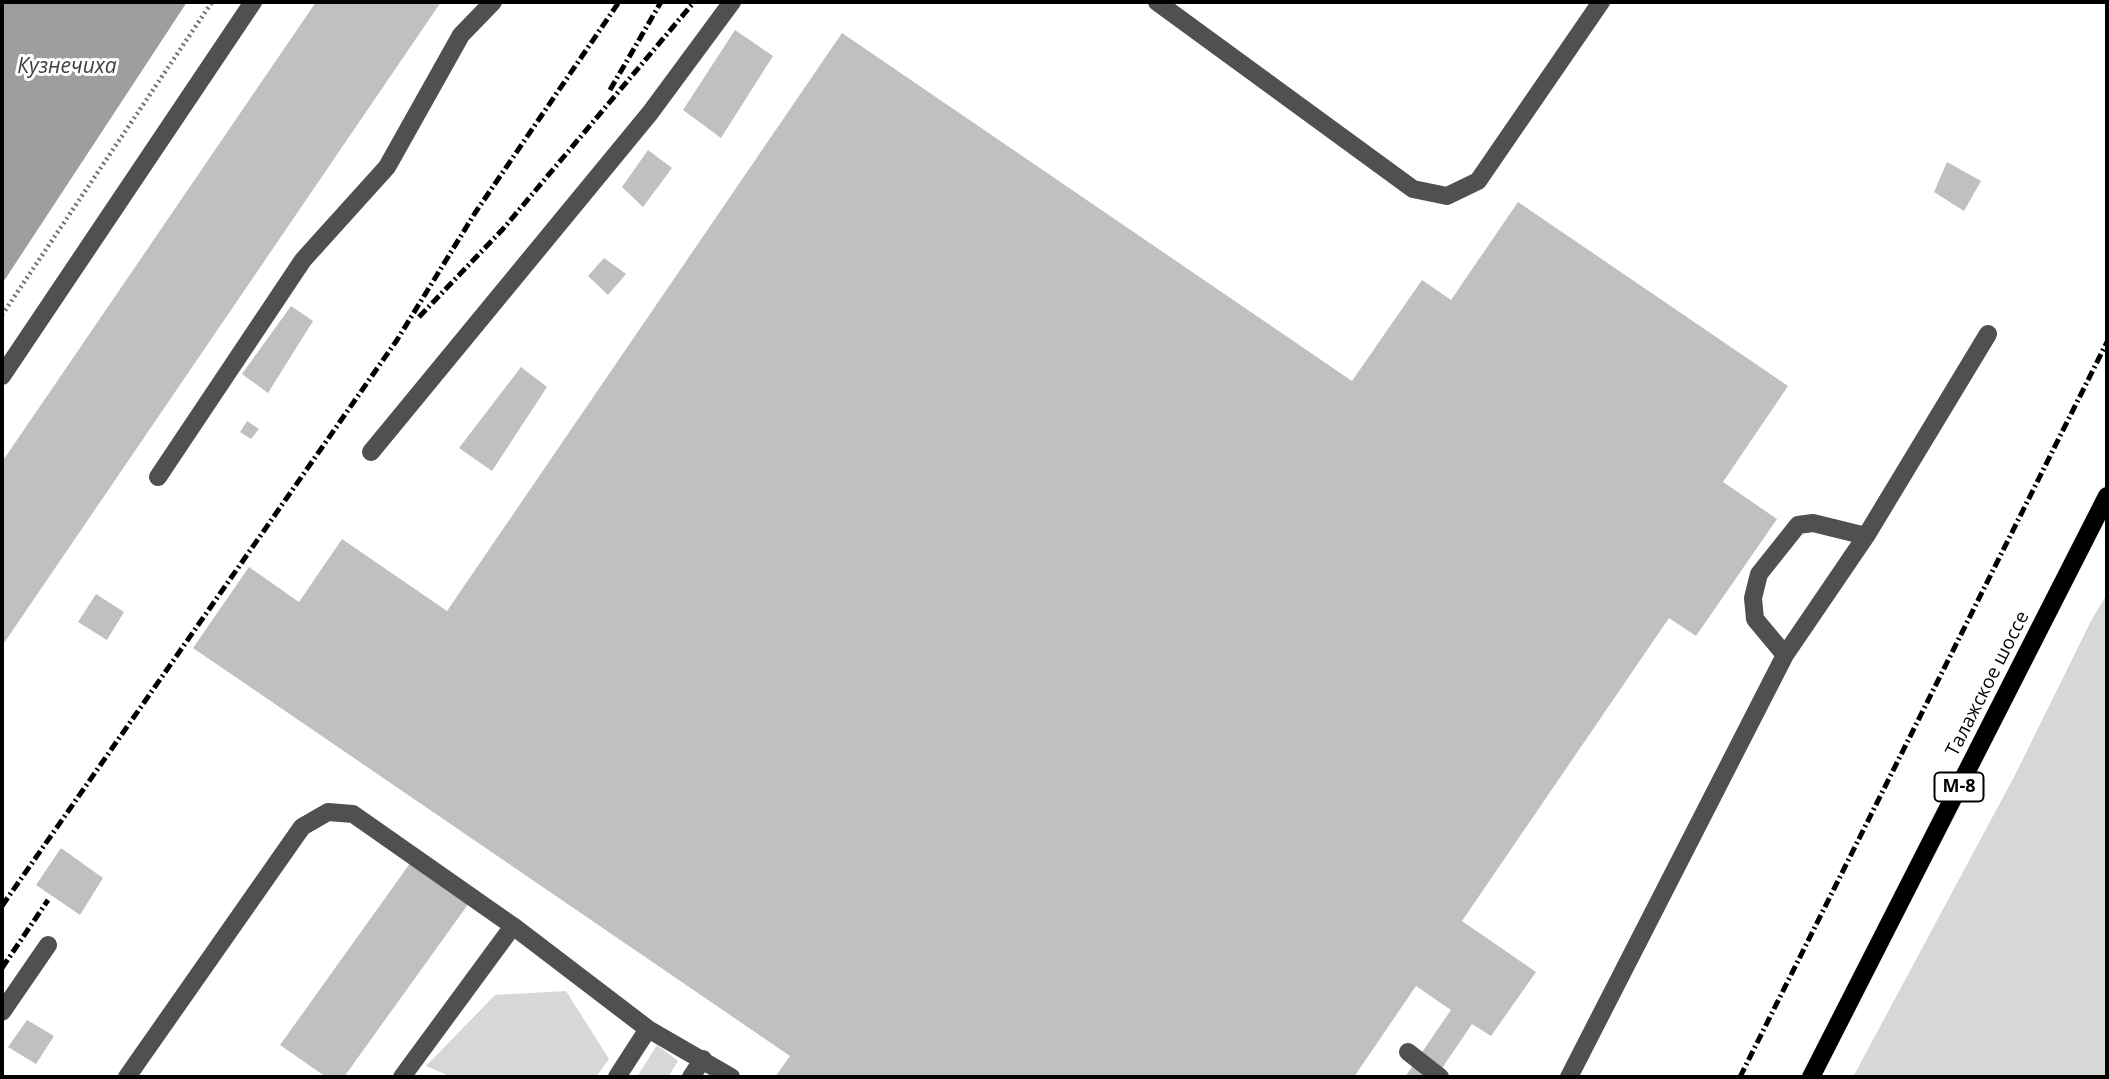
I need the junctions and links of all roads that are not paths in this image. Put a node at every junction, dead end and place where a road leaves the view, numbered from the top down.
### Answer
1 (253, 2) edge
2 (493, 2) edge
3 (732, 2) edge
4 (1157, 2) edge
5 (1601, 2) edge
6 (1988, 334) dead end
7 (2, 376) edge
8 (371, 452) dead end
9 (158, 477) dead end
10 (2107, 496) edge
11 (1866, 536) junction
12 (1785, 655) junction
13 (513, 926) junction
14 (48, 945) dead end
15 (2, 1012) edge
16 (648, 1029) junction
17 (1408, 1052) dead end
18 (703, 1059) junction
19 (127, 1077) edge
20 (402, 1077) edge
21 (617, 1077) edge
22 (691, 1077) edge
23 (731, 1077) edge
24 (1440, 1077) edge
25 (1569, 1077) edge
26 (1811, 1077) edge

1 - 7 lane
2 - 9 lane
3 - 8 lane
4 - 5 lane
6 - 11 lane
10 - 26 main road, Талажское шоссе / М-8
11 - 12 lane
11 - 12 lane
12 - 25 lane
13 - 16 lane
13 - 19 lane
13 - 20 lane
14 - 15 lane
16 - 18 lane
16 - 21 lane
17 - 24 lane
18 - 22 lane
18 - 23 lane

